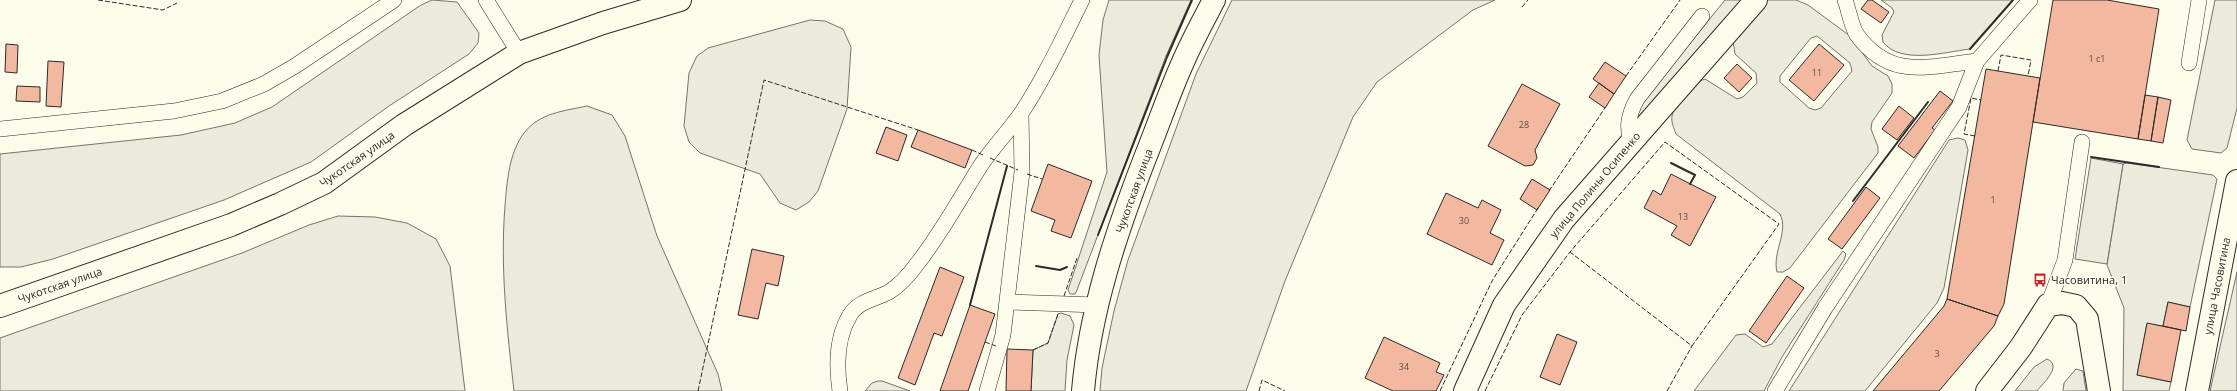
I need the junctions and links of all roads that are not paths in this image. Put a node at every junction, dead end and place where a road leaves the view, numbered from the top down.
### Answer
1 (394, 0) edge
2 (486, 0) edge
3 (680, 0) edge
4 (1082, 0) edge
5 (1214, 0) edge
6 (1756, 0) edge
7 (1845, 0) edge
8 (2030, 0) edge
9 (2200, 0) edge
10 (1702, 16) dead end
11 (519, 53) junction
12 (1977, 61) junction
13 (2189, 63) dead end
14 (1021, 114) junction
15 (0, 129) edge
16 (1631, 142) junction
17 (2082, 142) dead end
18 (2237, 181) edge
19 (1006, 302) junction
20 (1097, 305) junction
21 (0, 306) edge
22 (2048, 306) junction
23 (840, 391) edge
24 (987, 391) edge
25 (1083, 391) edge
26 (1466, 391) edge
27 (1775, 391) edge
28 (1987, 391) edge
29 (2099, 391) edge
30 (2197, 391) edge

1 - 15 lane
2 - 11 lane
3 - 11 street, Чукотская улица
4 - 14 lane
5 - 20 street, Чукотская улица
6 - 16 street, улица Полины Осипенко
7 - 12 lane
8 - 12 lane
9 - 13 lane
10 - 16 lane
11 - 21 street, Чукотская улица
12 - 27 lane
14 - 19 lane
14 - 23 lane
16 - 26 street, улица Полины Осипенко
17 - 22 lane
18 - 30 street, улица Часовитина
19 - 20 lane
19 - 24 lane
20 - 25 street, Чукотская улица
22 - 28 street
22 - 29 street

